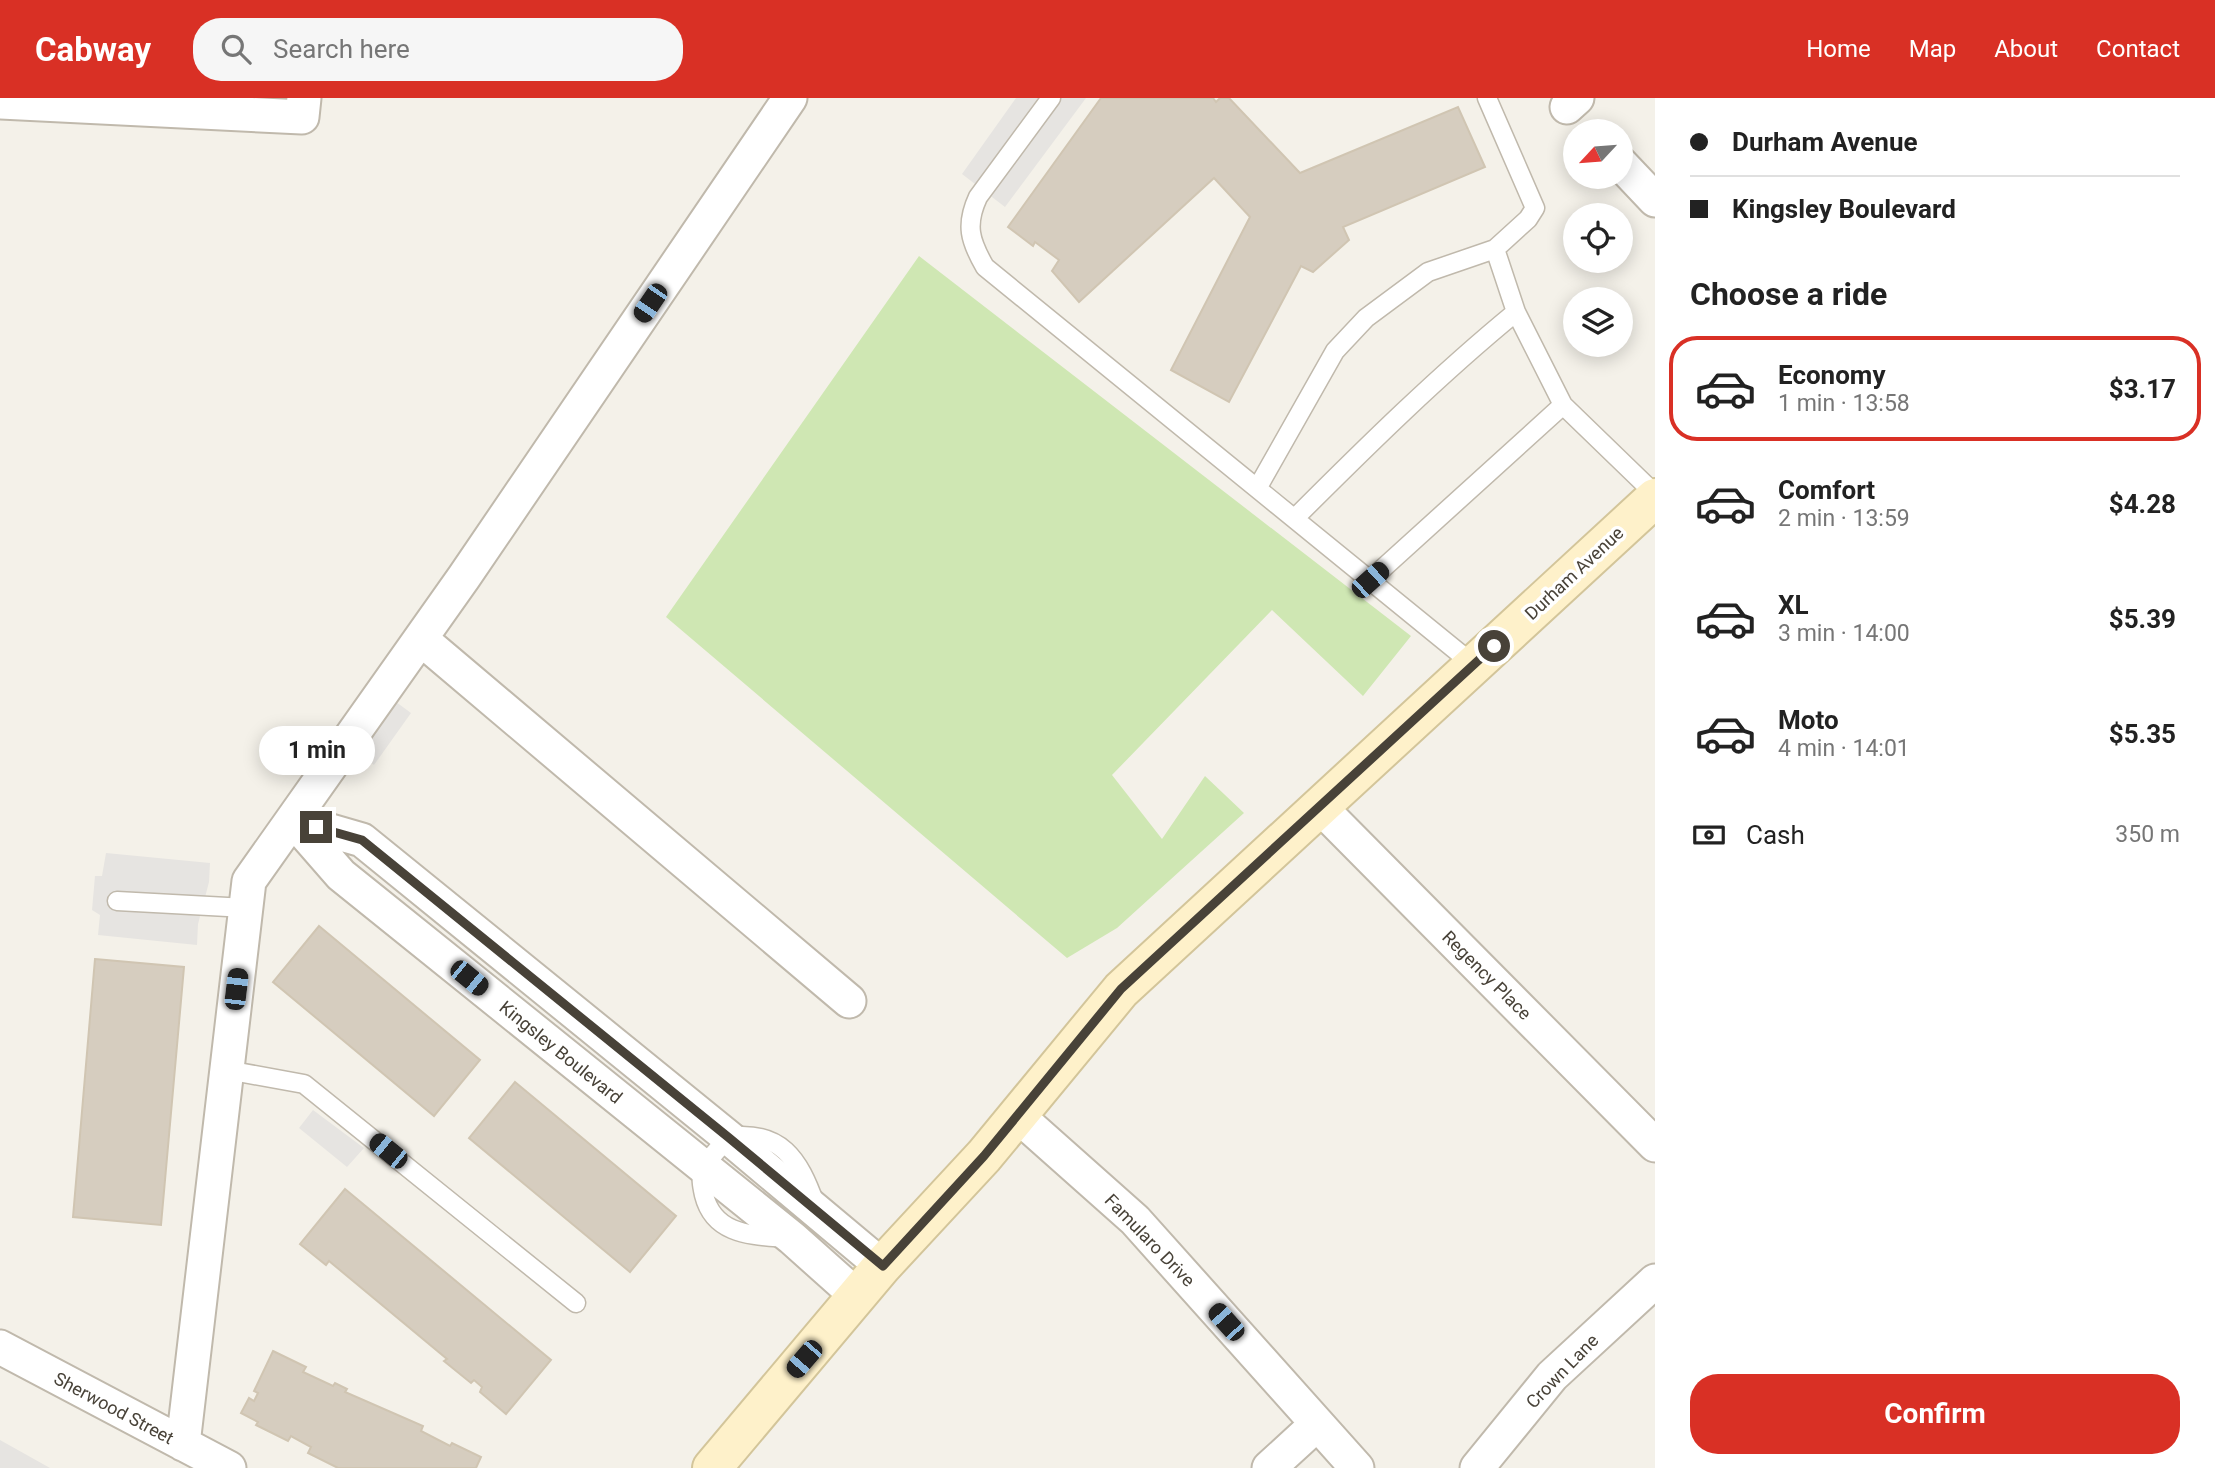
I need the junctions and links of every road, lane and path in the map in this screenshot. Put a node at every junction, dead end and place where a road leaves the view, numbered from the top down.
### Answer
1 (304, 98) edge
2 (790, 98) edge
3 (1051, 98) edge
4 (1487, 98) edge
5 (0, 102) edge
6 (1633, 177) edge
7 (1655, 200) edge
8 (1495, 249) junction
9 (1517, 312) junction
10 (1563, 405) junction
11 (1258, 487) junction
12 (1655, 496) edge
13 (1295, 518) junction
14 (1370, 580) junction
15 (421, 639) junction
16 (1474, 664) junction
17 (1320, 806) junction
18 (293, 820) junction
19 (117, 901) dead end
20 (246, 908) junction
21 (849, 1002) dead end
22 (227, 1070) junction
23 (1018, 1116) junction
24 (728, 1137) junction
25 (1655, 1145) edge
26 (704, 1168) junction
27 (883, 1266) junction
28 (1655, 1281) edge
29 (858, 1297) junction
30 (576, 1303) dead end
31 (0, 1347) edge
32 (1317, 1424) junction
33 (183, 1444) junction
34 (229, 1468) edge
35 (712, 1468) edge
36 (1269, 1468) edge
37 (1357, 1468) edge
38 (1477, 1468) edge

1 - 5 street
2 - 15 street
3 - 11 lane
4 - 8 lane
6 - 7 street
8 - 9 lane
8 - 11 lane
9 - 10 lane
9 - 13 lane
10 - 12 lane
10 - 14 lane
11 - 13 lane
12 - 16 main road, Durham Avenue
13 - 14 lane
14 - 16 lane
15 - 18 street
15 - 21 street
16 - 17 main road, Durham Avenue
17 - 23 main road, Durham Avenue
17 - 25 street, Regency Place
18 - 20 street
18 - 24 street
18 - 26 street, Kingsley Boulevard
19 - 20 lane
20 - 22 street
22 - 30 lane
22 - 33 street
23 - 27 main road, Durham Avenue
23 - 32 street, Famularo Drive
24 - 26 lane
24 - 27 street
26 - 29 street, Kingsley Boulevard
27 - 29 main road, Durham Avenue
28 - 38 street, Crown Lane
29 - 35 main road, Durham Avenue
31 - 33 street, Sherwood Street
32 - 36 street
32 - 37 street, Famularo Drive
33 - 34 street, Sherwood Street

